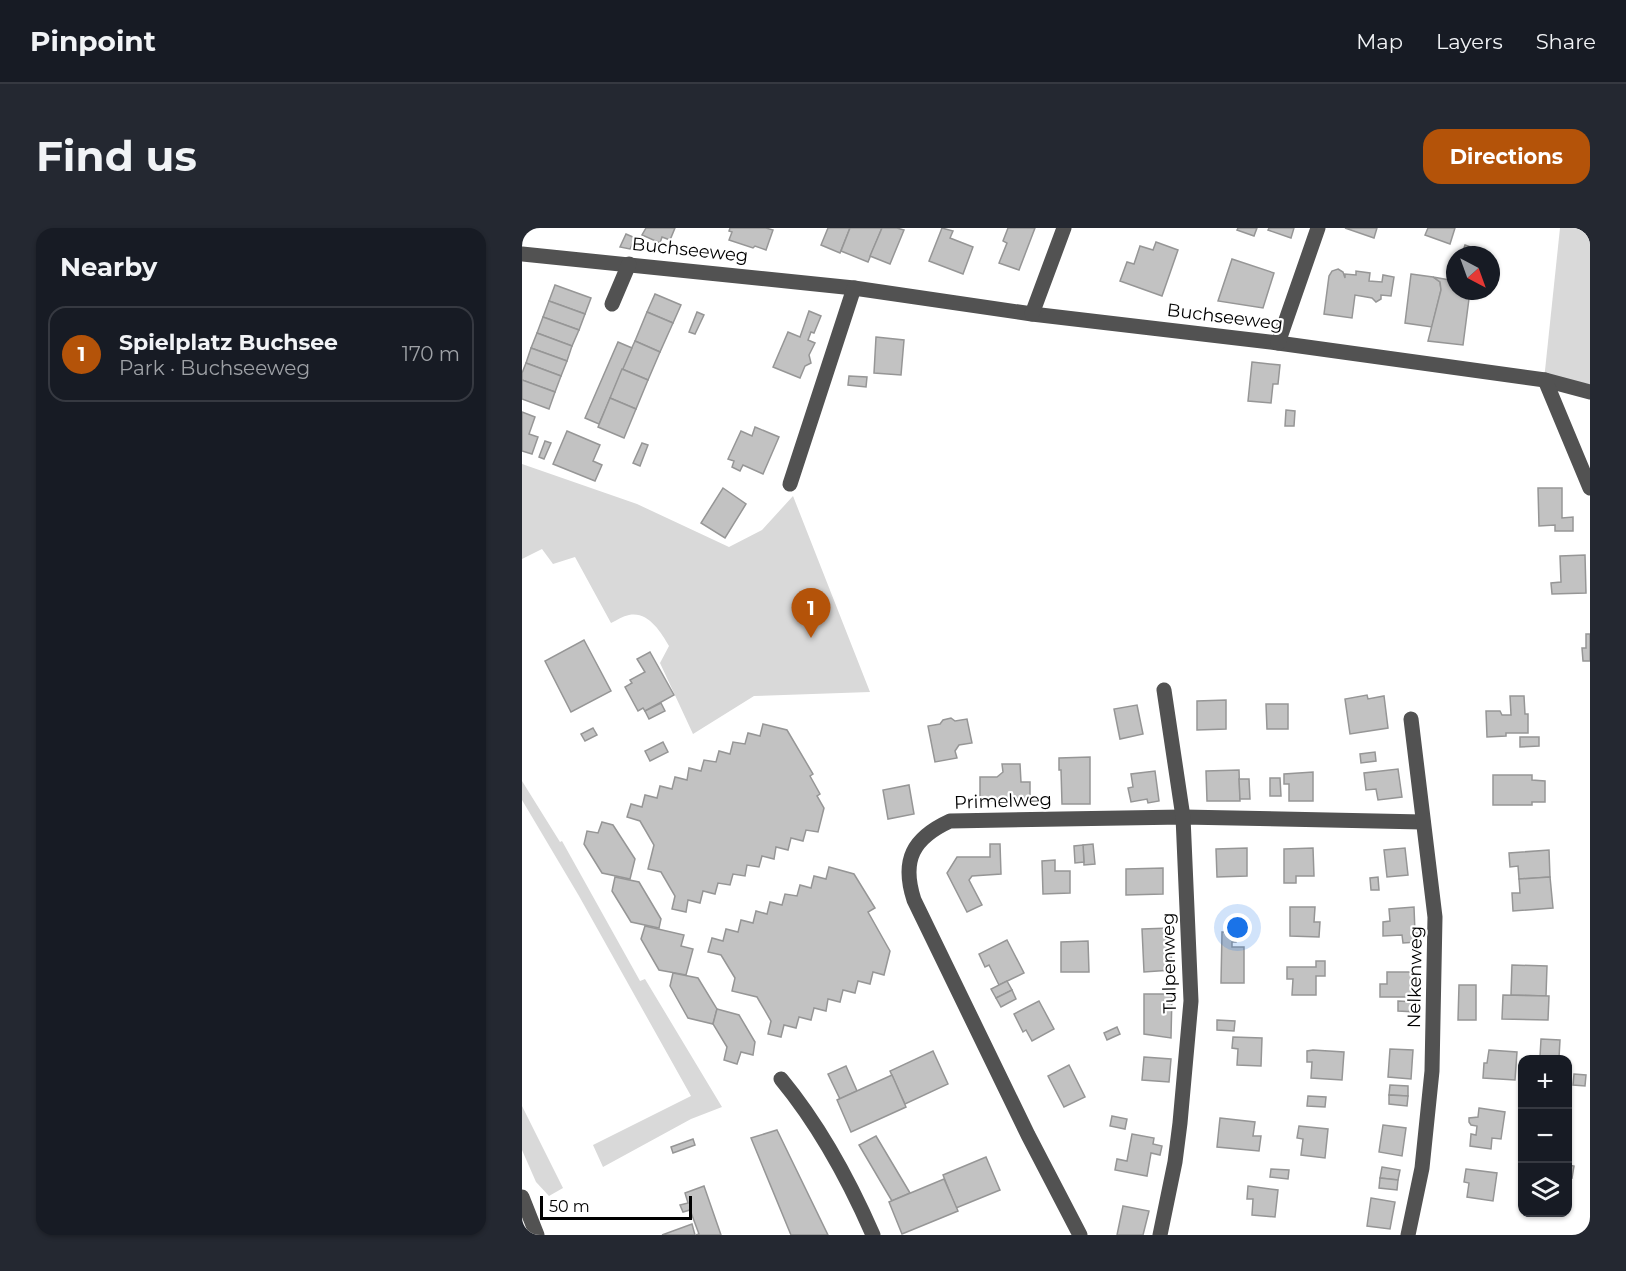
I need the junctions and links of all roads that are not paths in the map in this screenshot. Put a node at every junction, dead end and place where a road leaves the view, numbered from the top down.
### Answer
1 (1064, 228) edge
2 (1318, 228) edge
3 (522, 254) edge
4 (629, 264) junction
5 (854, 288) junction
6 (612, 304) dead end
7 (1032, 314) junction
8 (1278, 344) junction
9 (1545, 380) junction
10 (1590, 392) edge
11 (790, 484) dead end
12 (1590, 488) edge
13 (1164, 690) dead end
14 (1411, 719) dead end
15 (1183, 817) junction
16 (1423, 822) junction
17 (781, 1079) dead end
18 (522, 1197) edge
19 (537, 1235) edge
20 (873, 1235) edge
21 (1080, 1235) edge
22 (1160, 1235) edge
23 (1408, 1235) edge

1 - 7 street
2 - 8 street
3 - 4 street, Buchseeweg
4 - 5 street, Buchseeweg
4 - 6 street
5 - 7 street, Buchseeweg
5 - 11 street
7 - 8 street, Buchseeweg
8 - 9 street, Buchseeweg
9 - 10 street, Buchseeweg
9 - 12 street
13 - 15 street, Tulpenweg
14 - 16 street, Nelkenweg
15 - 16 street, Primelweg
15 - 21 street, Primelweg
15 - 22 street, Tulpenweg
16 - 23 street, Nelkenweg
17 - 20 street
18 - 19 street

